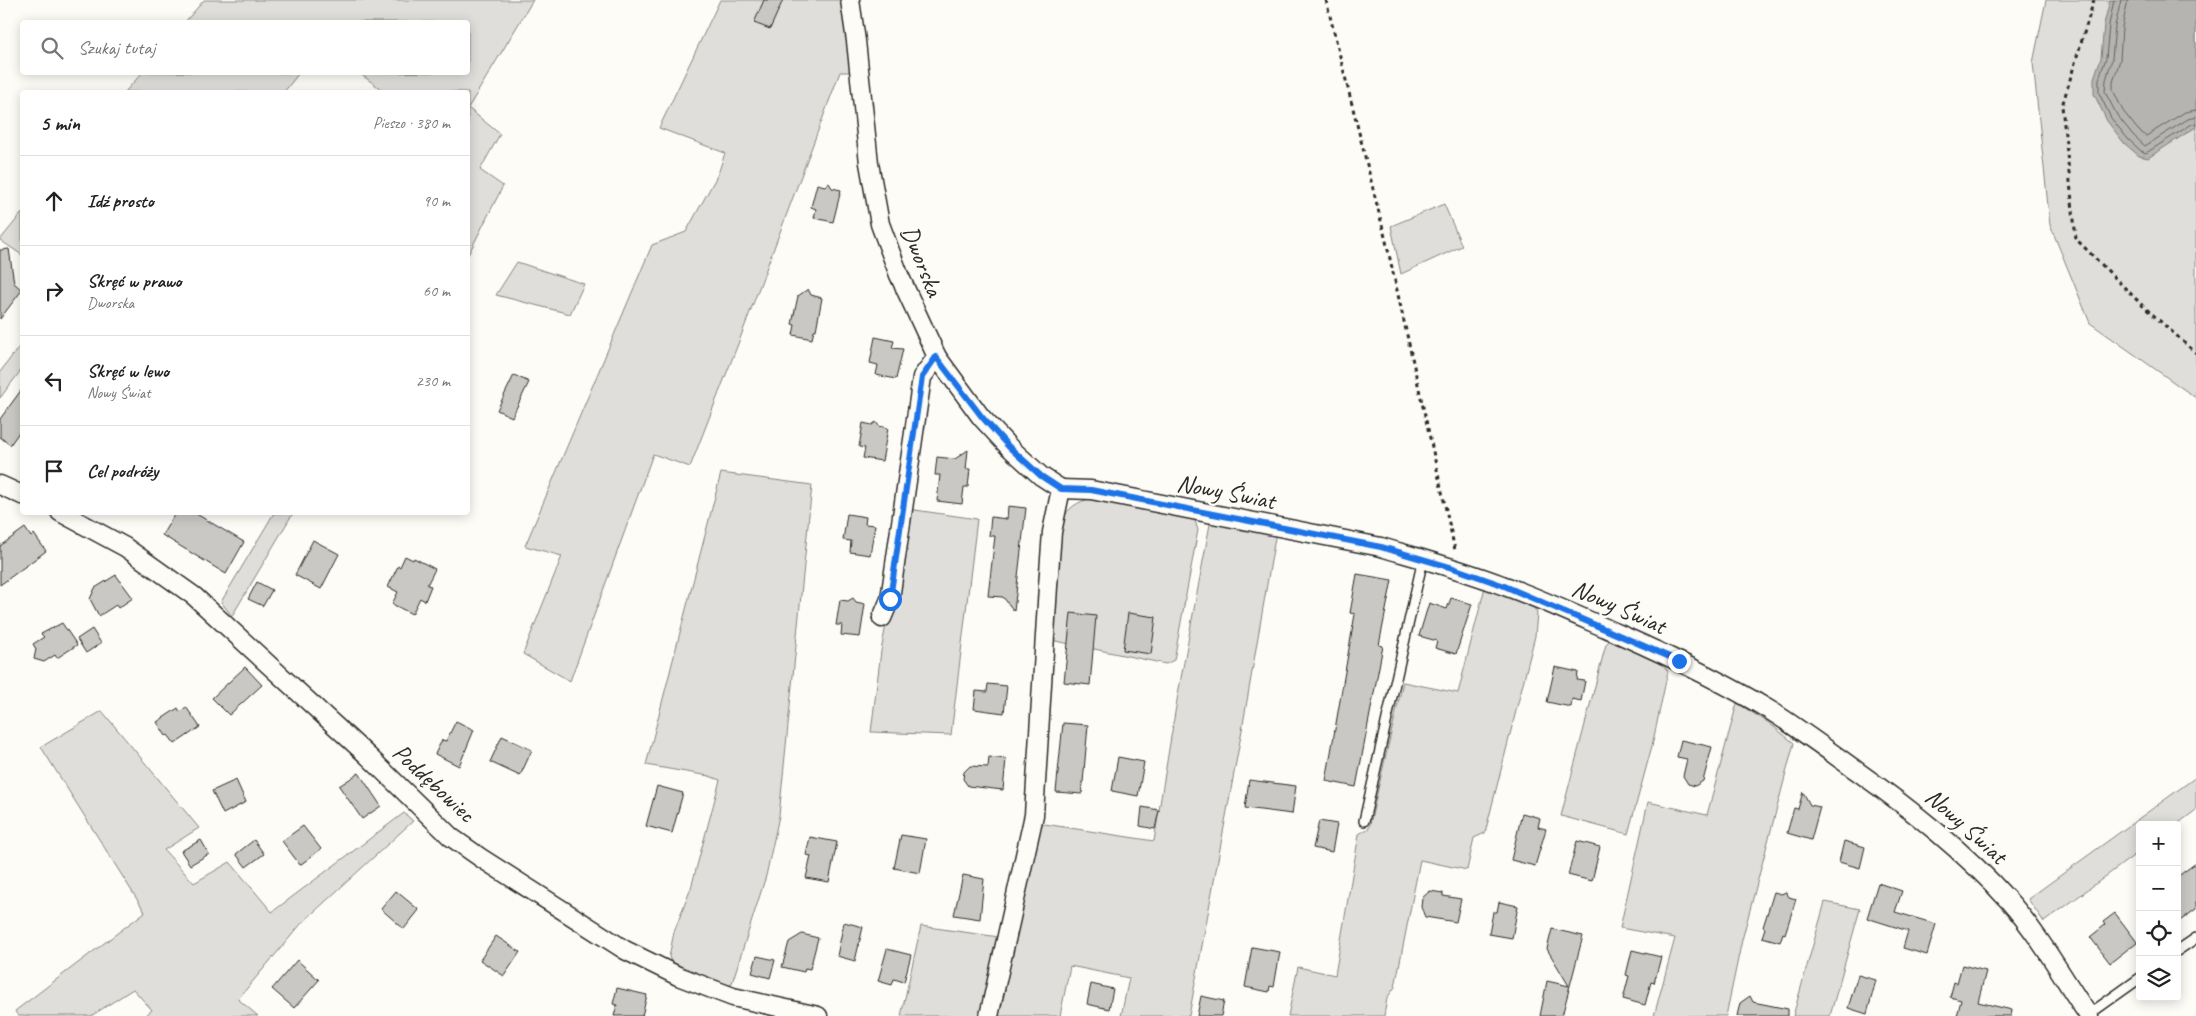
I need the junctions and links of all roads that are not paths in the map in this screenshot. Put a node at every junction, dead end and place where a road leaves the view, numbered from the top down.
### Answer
1 (850, 0) edge
2 (936, 357) junction
3 (0, 485) edge
4 (1061, 489) junction
5 (20, 494) edge
6 (66, 515) edge
7 (1423, 559) junction
8 (882, 618) dead end
9 (1364, 821) dead end
10 (2196, 938) edge
11 (2181, 948) edge
12 (2136, 981) edge
13 (818, 1016) edge
14 (989, 1016) edge
15 (2089, 1016) edge

1 - 2 street, Dworska
2 - 4 street, Dworska
2 - 8 street
3 - 5 street
4 - 7 street, Nowy Świat
4 - 14 street
6 - 13 street, Poddębowiec
7 - 9 lane
7 - 15 street, Nowy Świat
10 - 11 lane
12 - 15 lane

